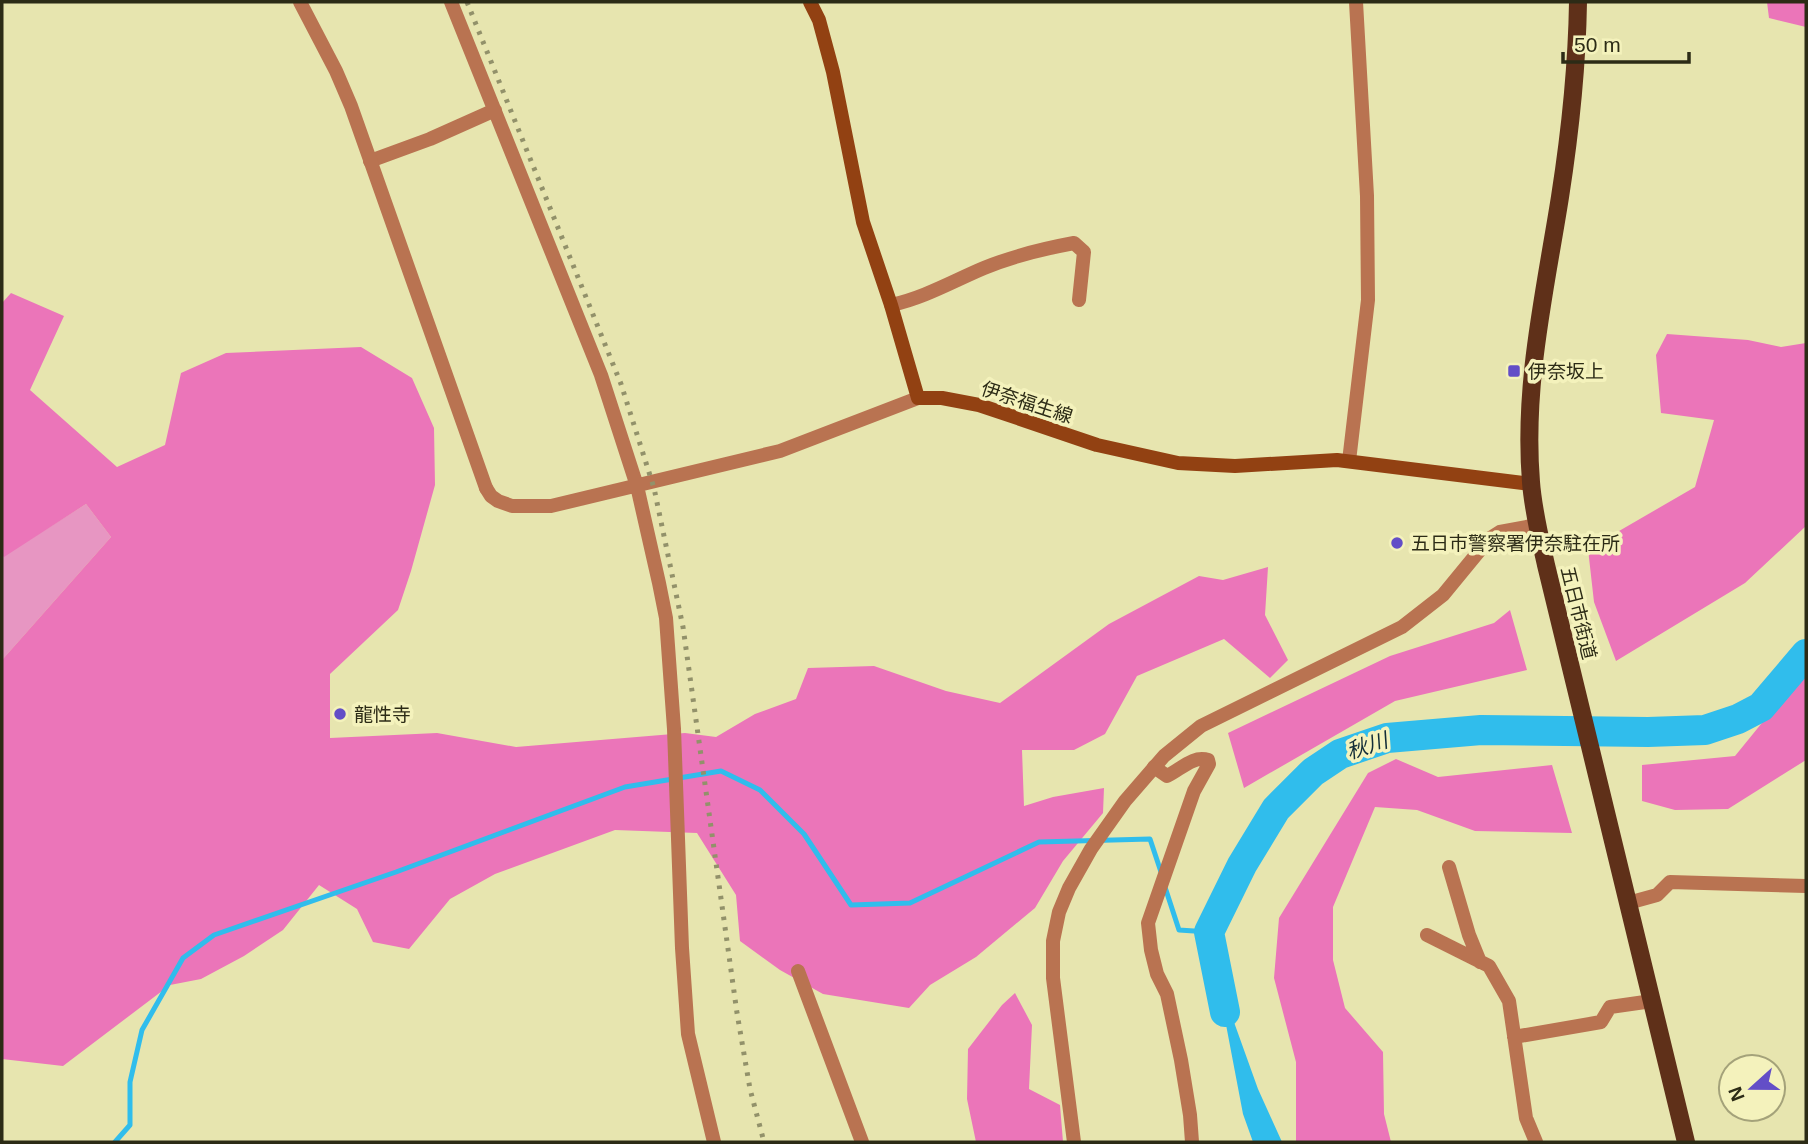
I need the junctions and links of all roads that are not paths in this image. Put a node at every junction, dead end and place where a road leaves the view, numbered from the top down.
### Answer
1 (300, 2) edge
2 (451, 2) edge
3 (810, 2) edge
4 (1356, 2) edge
5 (1578, 2) edge
6 (495, 110) junction
7 (370, 161) junction
8 (1079, 300) dead end
9 (891, 305) junction
10 (918, 398) junction
11 (1349, 461) junction
12 (1531, 484) junction
13 (637, 486) junction
14 (1537, 524) junction
15 (1154, 767) junction
16 (1449, 867) dead end
17 (1806, 887) edge
18 (1628, 902) junction
19 (1427, 935) dead end
20 (1480, 962) junction
21 (798, 971) dead end
22 (1652, 1000) junction
23 (1514, 1037) junction
24 (714, 1142) edge
25 (862, 1142) edge
26 (1074, 1142) edge
27 (1192, 1142) edge
28 (1536, 1142) edge
29 (1686, 1142) edge

1 - 7 street
2 - 6 street
3 - 9 main road
4 - 11 street
5 - 12 main road, 五日市街道
6 - 7 street
6 - 13 street
7 - 13 street
8 - 9 street
9 - 10 main road
10 - 11 main road, 伊奈福生線
10 - 13 street
11 - 12 main road, 伊奈福生線
12 - 14 main road, 五日市街道
13 - 24 street
14 - 15 street
14 - 18 main road, 五日市街道
15 - 26 street
15 - 27 street
16 - 20 street
17 - 18 street
18 - 22 main road, 五日市街道
19 - 20 street
20 - 23 street
21 - 25 street
22 - 23 street
22 - 29 main road, 五日市街道
23 - 28 street

